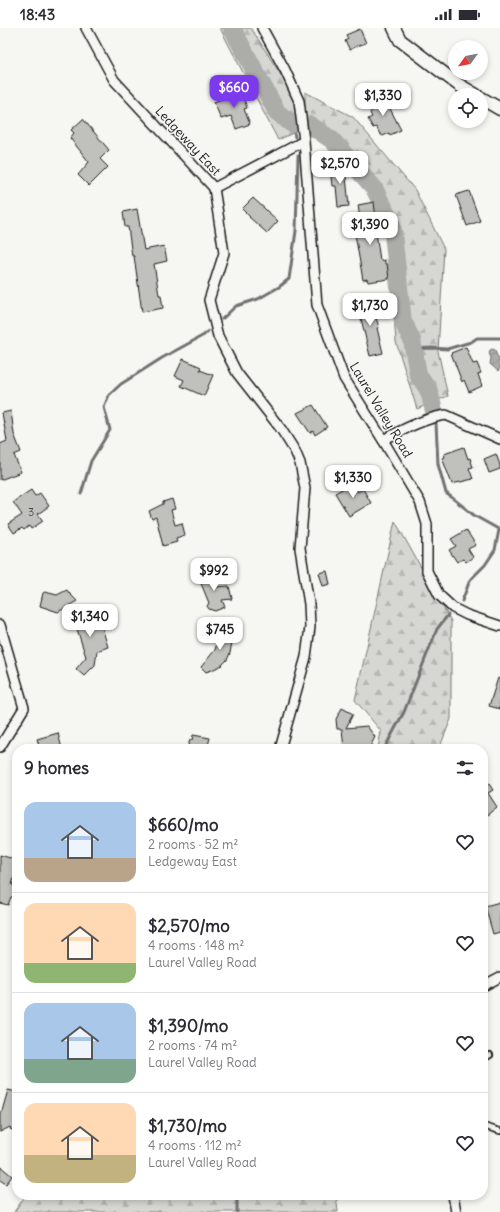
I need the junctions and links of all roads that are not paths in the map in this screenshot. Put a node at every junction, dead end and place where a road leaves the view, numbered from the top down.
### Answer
1 (86, 28) edge
2 (262, 28) edge
3 (394, 28) edge
4 (464, 88) edge
5 (488, 102) edge
6 (500, 109) edge
7 (304, 141) junction
8 (214, 188) junction
9 (500, 439) edge
10 (383, 440) junction
11 (0, 625) edge
12 (500, 626) edge
13 (281, 744) edge
14 (0, 747) edge
15 (500, 977) edge
16 (488, 983) edge
17 (488, 1127) edge
18 (500, 1131) edge
19 (454, 1200) edge
20 (456, 1212) edge

1 - 8 street, Ledgeway East
2 - 7 street, Laurel Valley Road
3 - 4 street
5 - 6 street
7 - 8 street, Ledgeway East
7 - 10 street, Laurel Valley Road
8 - 13 street
9 - 10 street
10 - 12 street, Laurel Valley Road
11 - 14 street
15 - 16 street
17 - 18 lane
19 - 20 street

